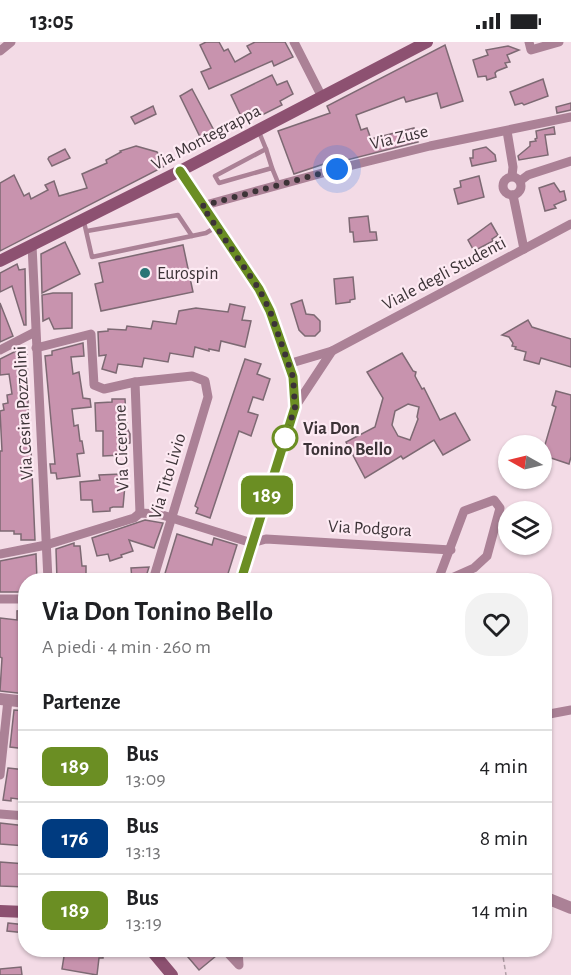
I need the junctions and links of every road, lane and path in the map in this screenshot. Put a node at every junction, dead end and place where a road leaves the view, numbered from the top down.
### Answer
1 (11, 42) edge
2 (294, 42) edge
3 (427, 42) edge
4 (529, 42) edge
5 (559, 42) edge
6 (0, 51) edge
7 (322, 97) junction
8 (571, 117) edge
9 (258, 130) junction
10 (507, 130) junction
11 (266, 149) junction
12 (571, 161) edge
13 (272, 168) junction
14 (180, 171) junction
15 (516, 178) junction
16 (279, 185) junction
17 (513, 195) junction
18 (202, 206) junction
19 (571, 224) edge
20 (85, 225) junction
21 (216, 227) junction
22 (192, 236) junction
23 (32, 245) junction
24 (524, 249) junction
25 (0, 261) edge
26 (35, 332) junction
27 (36, 348) junction
28 (0, 350) edge
29 (332, 351) junction
30 (288, 364) junction
31 (135, 382) junction
32 (295, 407) junction
33 (140, 513) junction
34 (172, 517) junction
35 (252, 543) junction
36 (46, 545) junction
37 (451, 550) junction
38 (0, 554) edge
39 (48, 573) edge
40 (155, 573) edge
41 (243, 573) edge
42 (441, 573) edge
43 (463, 573) edge
44 (0, 599) edge
45 (18, 599) edge
46 (4, 700) edge
47 (571, 710) edge
48 (552, 714) edge
49 (0, 775) edge
50 (0, 814) edge
51 (18, 815) edge
52 (552, 900) edge
53 (571, 908) edge
54 (0, 911) edge
55 (18, 912) edge
56 (157, 957) edge
57 (232, 957) edge
58 (238, 957) edge
59 (503, 957) edge
60 (172, 975) edge
61 (506, 975) edge

1 - 6 street
2 - 7 street
3 - 7 main road, Via Montegrappa
4 - 5 street
7 - 9 main road, Via Montegrappa
8 - 10 street, Via Zuse
9 - 11 lane
9 - 14 main road, Via Montegrappa
10 - 15 street
10 - 16 street, Via Zuse
11 - 13 lane
11 - 13 lane
12 - 15 street
13 - 16 lane
14 - 18 main road
14 - 20 main road, Via Montegrappa
15 - 17 street
15 - 17 street
16 - 18 street, Via Zuse
17 - 24 street
18 - 21 main road
19 - 24 street, Viale degli Studenti
20 - 22 lane
20 - 22 lane
20 - 23 main road, Via Montegrappa
21 - 22 lane
21 - 30 main road
23 - 25 main road, Via Montegrappa
23 - 26 street, Via Cesira Pozzolini
24 - 29 street, Viale degli Studenti
26 - 27 street, Via Cesira Pozzolini
26 - 28 street
27 - 31 street
27 - 36 street, Via Cesira Pozzolini
29 - 30 street, Viale degli Studenti
29 - 32 street
30 - 32 main road
31 - 33 street, Via Cicerone
31 - 34 street, Via Tito Livio
32 - 35 main road
33 - 34 street, Via Podgora
33 - 36 street, Via Podgora
34 - 35 street, Via Podgora
34 - 40 street, Via Tito Livio
35 - 37 street, Via Podgora
35 - 41 main road
36 - 38 street, Via Podgora
36 - 39 street, Via Cesira Pozzolini
37 - 42 street
37 - 43 street
44 - 45 street
46 - 49 street
47 - 48 street
50 - 51 street
52 - 53 street
54 - 55 main road
56 - 60 main road
57 - 58 street
59 - 61 path

